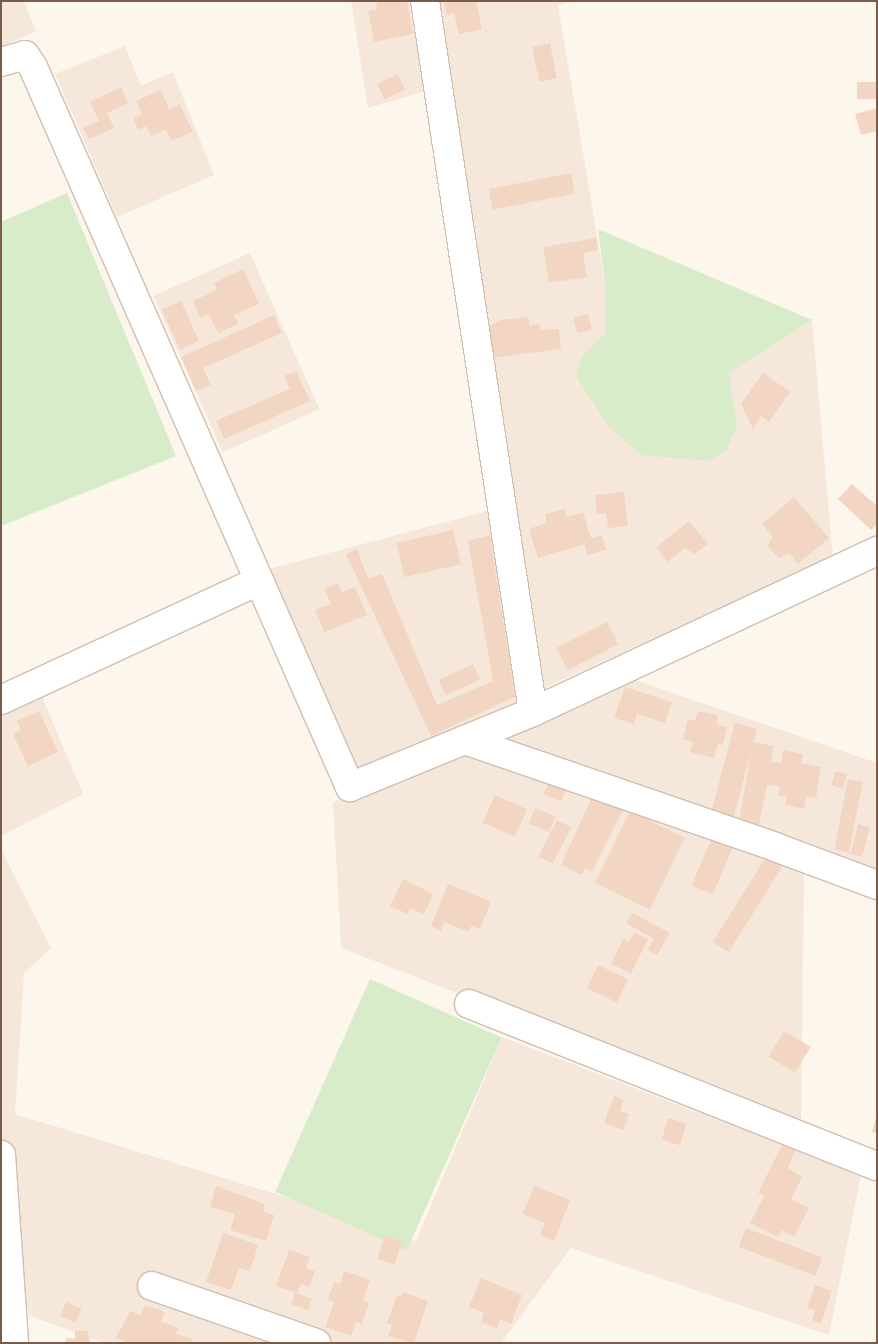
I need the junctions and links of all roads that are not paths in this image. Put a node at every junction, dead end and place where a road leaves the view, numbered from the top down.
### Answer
1 (425, 1) edge
2 (1, 62) edge
3 (877, 551) edge
4 (259, 581) junction
5 (1, 700) edge
6 (533, 712) junction
7 (465, 740) junction
8 (877, 886) edge
9 (469, 1004) dead end
10 (1, 1155) edge
11 (877, 1166) edge
12 (152, 1286) dead end
13 (14, 1343) edge
14 (316, 1343) edge

1 - 6 street
2 - 4 street
3 - 6 street
4 - 5 street
4 - 7 street
6 - 7 street
7 - 8 street
9 - 11 street
10 - 13 street
12 - 14 street

